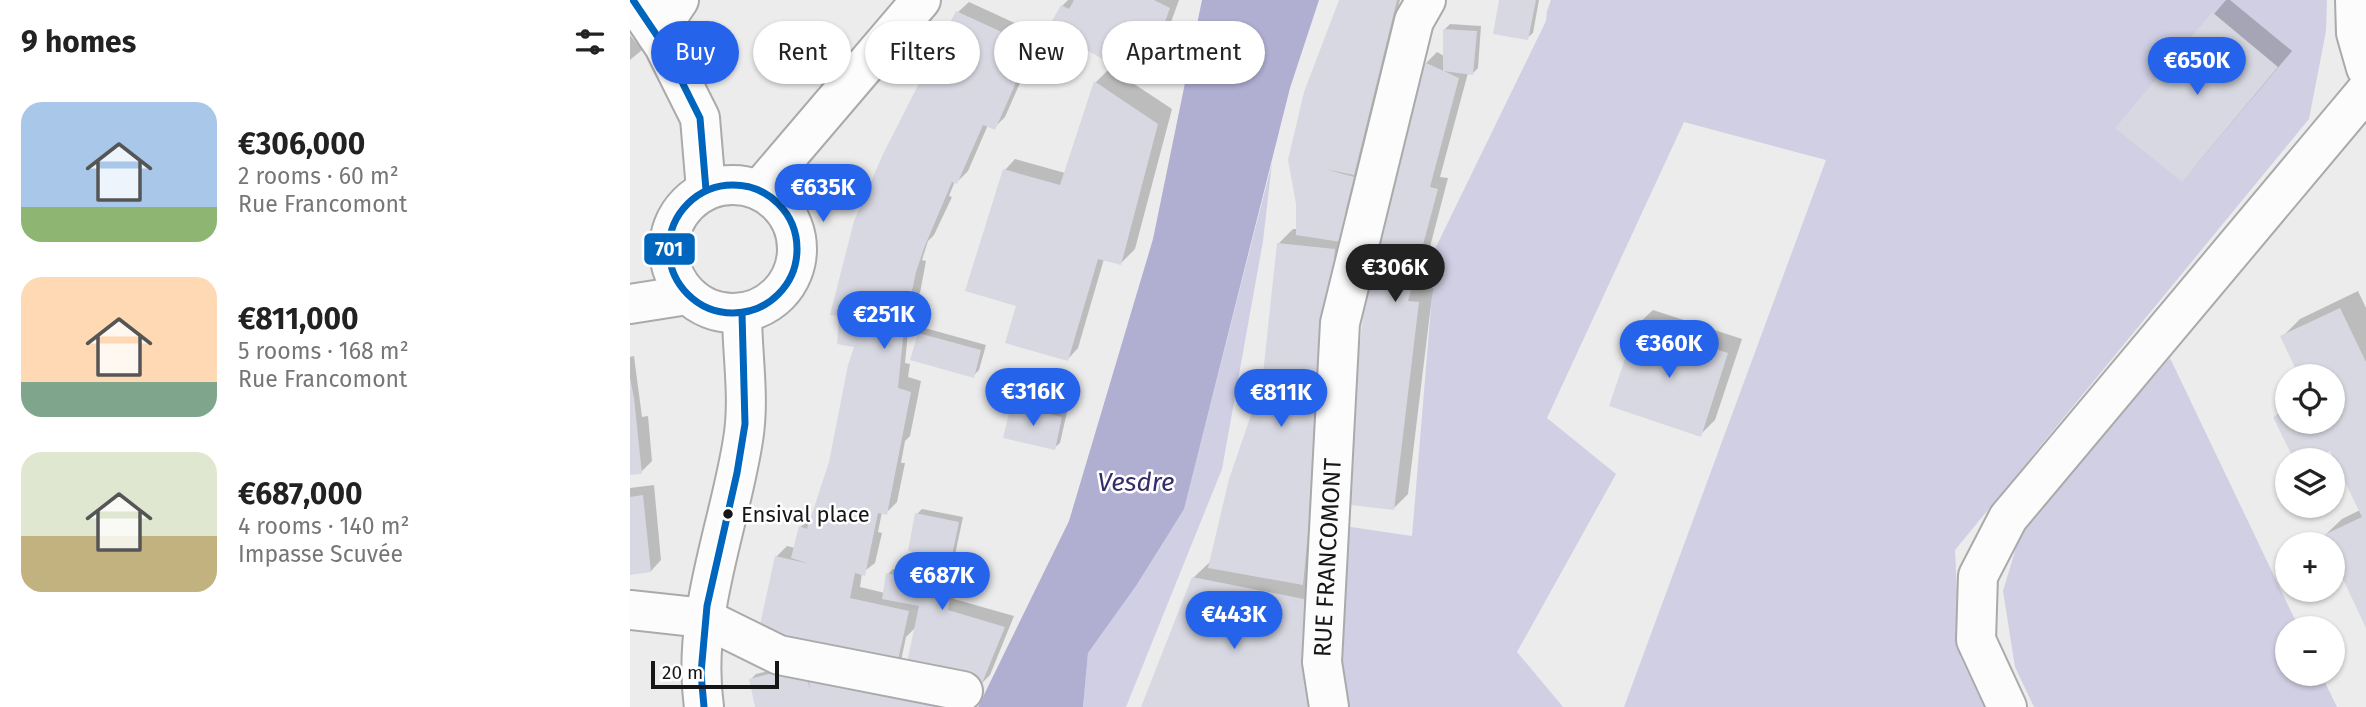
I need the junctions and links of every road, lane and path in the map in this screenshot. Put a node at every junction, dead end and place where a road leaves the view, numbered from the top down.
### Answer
1 (633, 0) edge
2 (679, 0) edge
3 (921, 0) edge
4 (1426, 0) edge
5 (2355, 0) edge
6 (665, 21) edge
7 (651, 27) edge
8 (2366, 68) edge
9 (682, 84) edge
10 (2366, 91) edge
11 (706, 190) junction
12 (759, 190) junction
13 (687, 295) junction
14 (630, 304) edge
15 (742, 313) junction
16 (630, 610) edge
17 (704, 618) junction
18 (963, 691) dead end
19 (704, 707) edge
20 (1329, 707) edge
21 (2007, 707) edge

1 - 7 street
2 - 6 street
3 - 12 street
4 - 20 street, RUE FRANCOMONT
5 - 8 street
9 - 11 street
10 - 21 street
11 - 12 street
11 - 13 street
12 - 15 street
13 - 14 street
13 - 15 street
15 - 17 street
16 - 17 street
17 - 18 street
17 - 19 street

